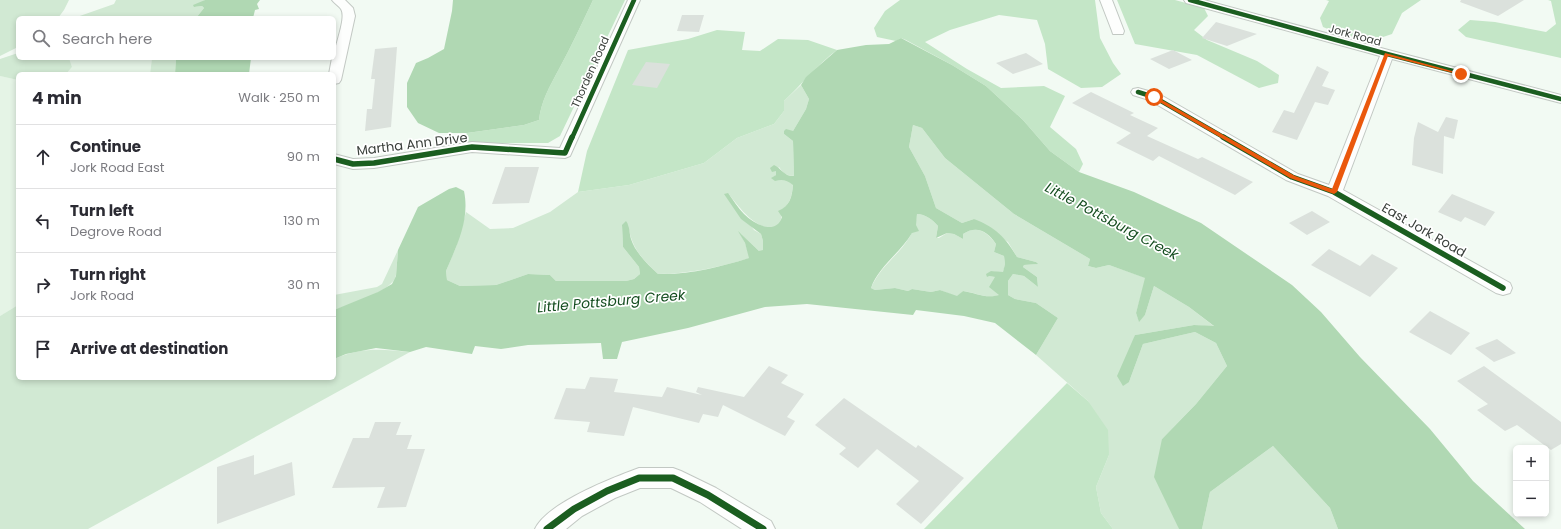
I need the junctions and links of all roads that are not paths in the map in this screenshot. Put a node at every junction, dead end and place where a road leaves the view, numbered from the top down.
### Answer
1 (338, 0) edge
2 (634, 0) edge
3 (1106, 0) edge
4 (1190, 0) edge
5 (1118, 31) dead end
6 (1387, 54) junction
7 (336, 72) edge
8 (1138, 92) dead end
9 (1561, 99) edge
10 (565, 153) joint
11 (336, 160) edge
12 (1334, 192) junction
13 (1503, 288) dead end
14 (547, 529) edge
15 (763, 529) edge

1 - 7 street
2 - 10 street, Thorden Road
3 - 5 street
4 - 6 street, Jork Road
6 - 9 street, Jork Road
6 - 12 street
8 - 12 street, East Jork Road
10 - 11 street, Martha Ann Drive
12 - 13 street, East Jork Road
14 - 15 street

